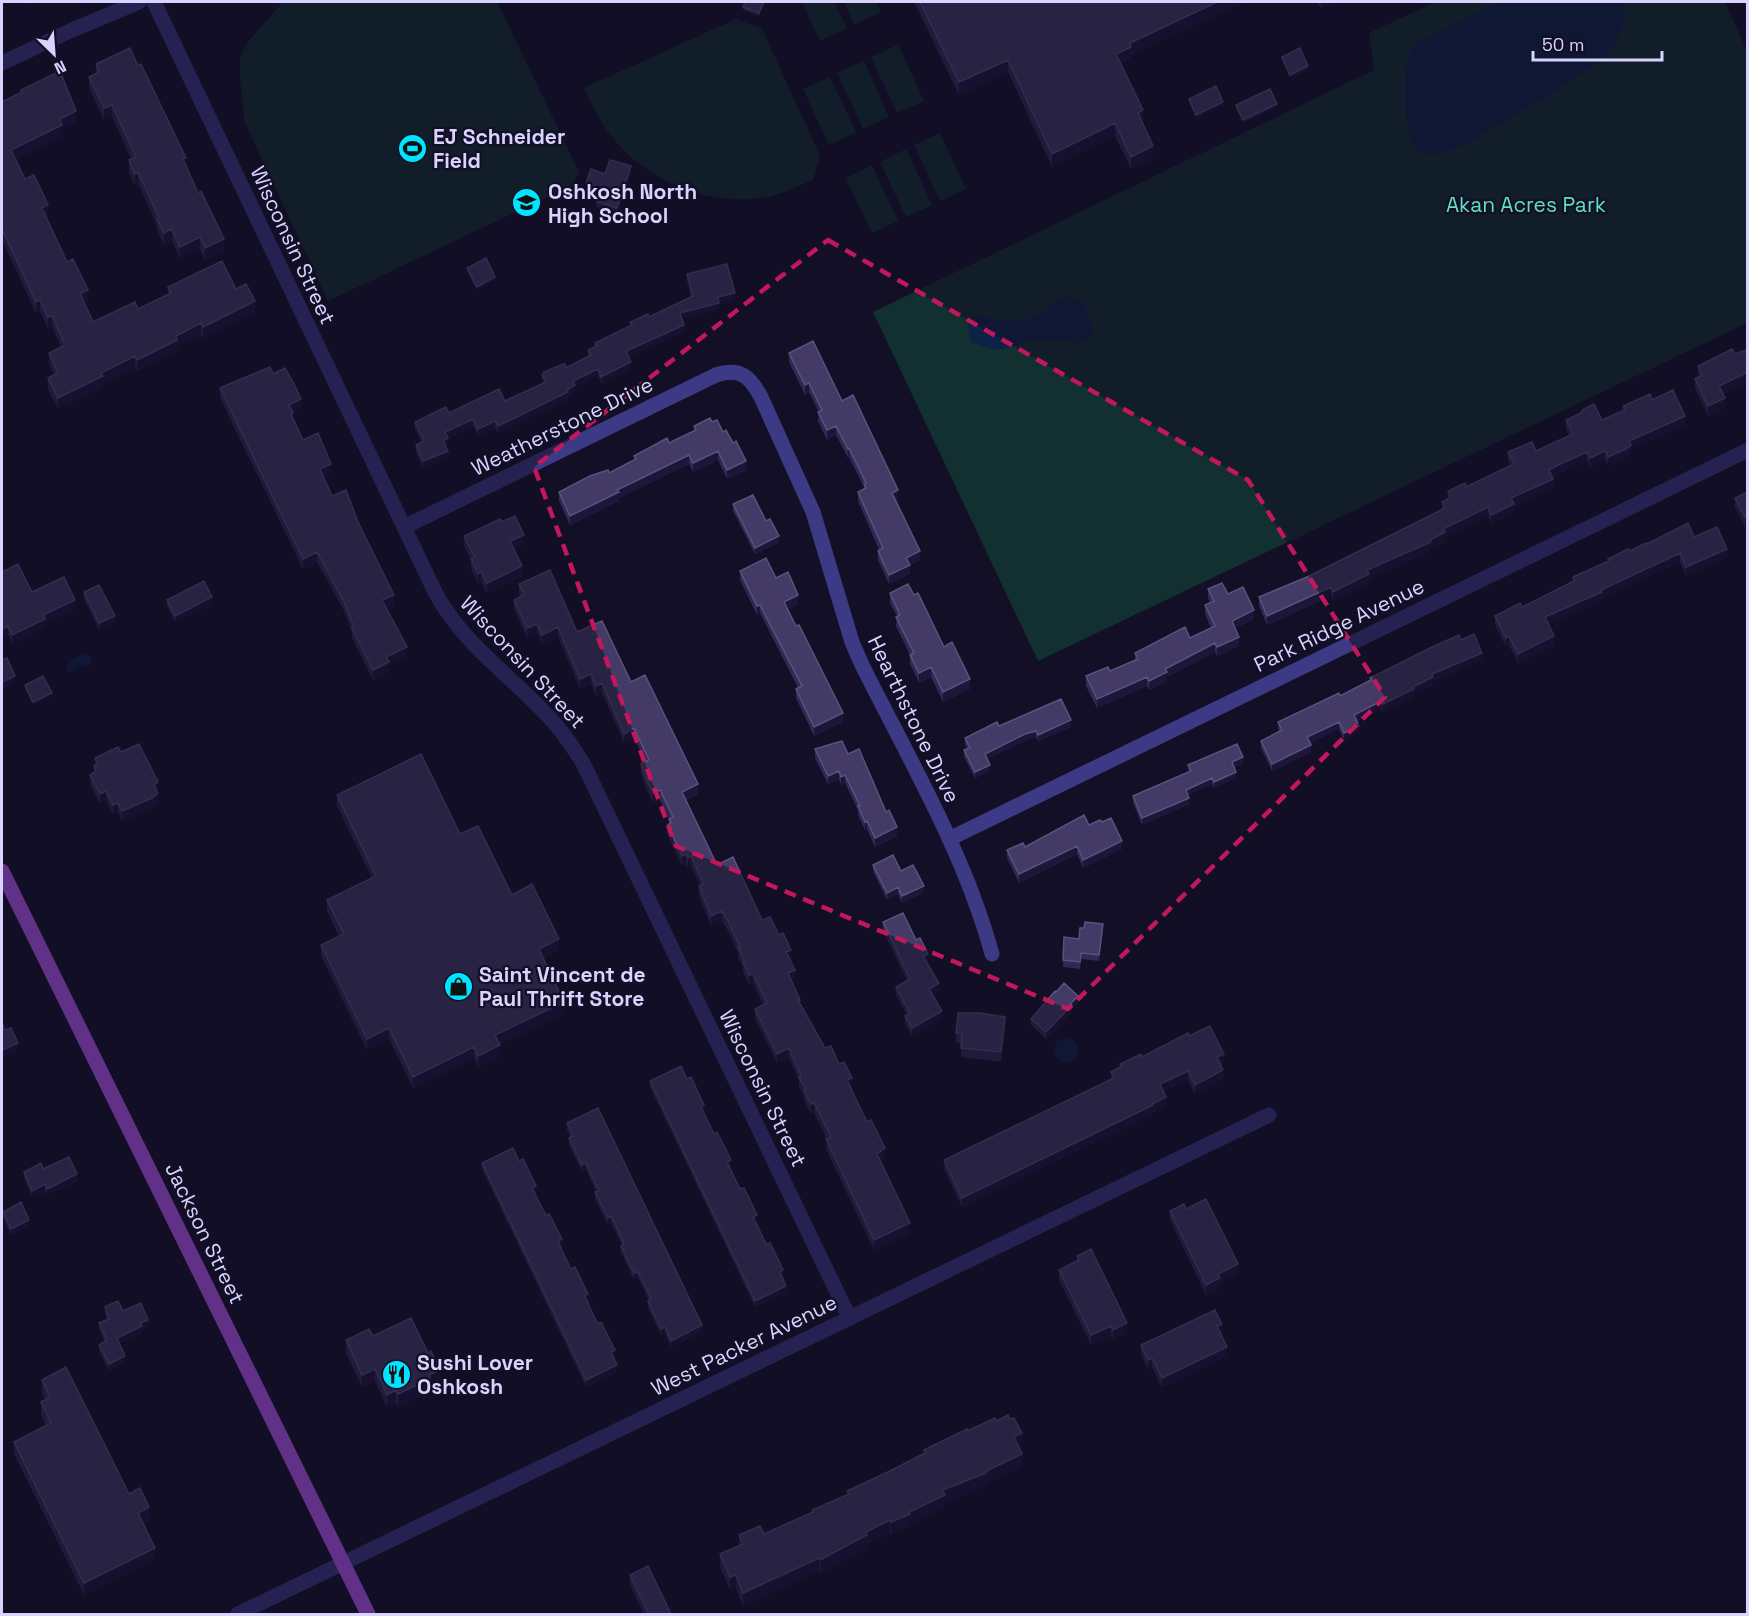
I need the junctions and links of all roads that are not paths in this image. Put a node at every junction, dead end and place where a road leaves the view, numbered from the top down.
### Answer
1 (139, 2) edge
2 (154, 2) edge
3 (2, 63) edge
4 (741, 374) joint
5 (1748, 450) edge
6 (404, 527) junction
7 (949, 839) junction
8 (2, 871) edge
9 (992, 954) dead end
10 (1269, 1115) dead end
11 (849, 1317) junction
12 (344, 1564) junction
13 (238, 1614) edge
14 (368, 1614) edge

1 - 3 street
2 - 6 street, Wisconsin Street
4 - 6 street, Weatherstone Drive
4 - 7 street, Hearthstone Drive
5 - 7 street, Park Ridge Avenue
6 - 11 street, Wisconsin Street
7 - 9 street, Hearthstone Drive
8 - 12 main road, Jackson Street
10 - 11 street, West Packer Avenue
11 - 12 street, West Packer Avenue
12 - 13 street, West Packer Avenue
12 - 14 main road, Jackson Street

